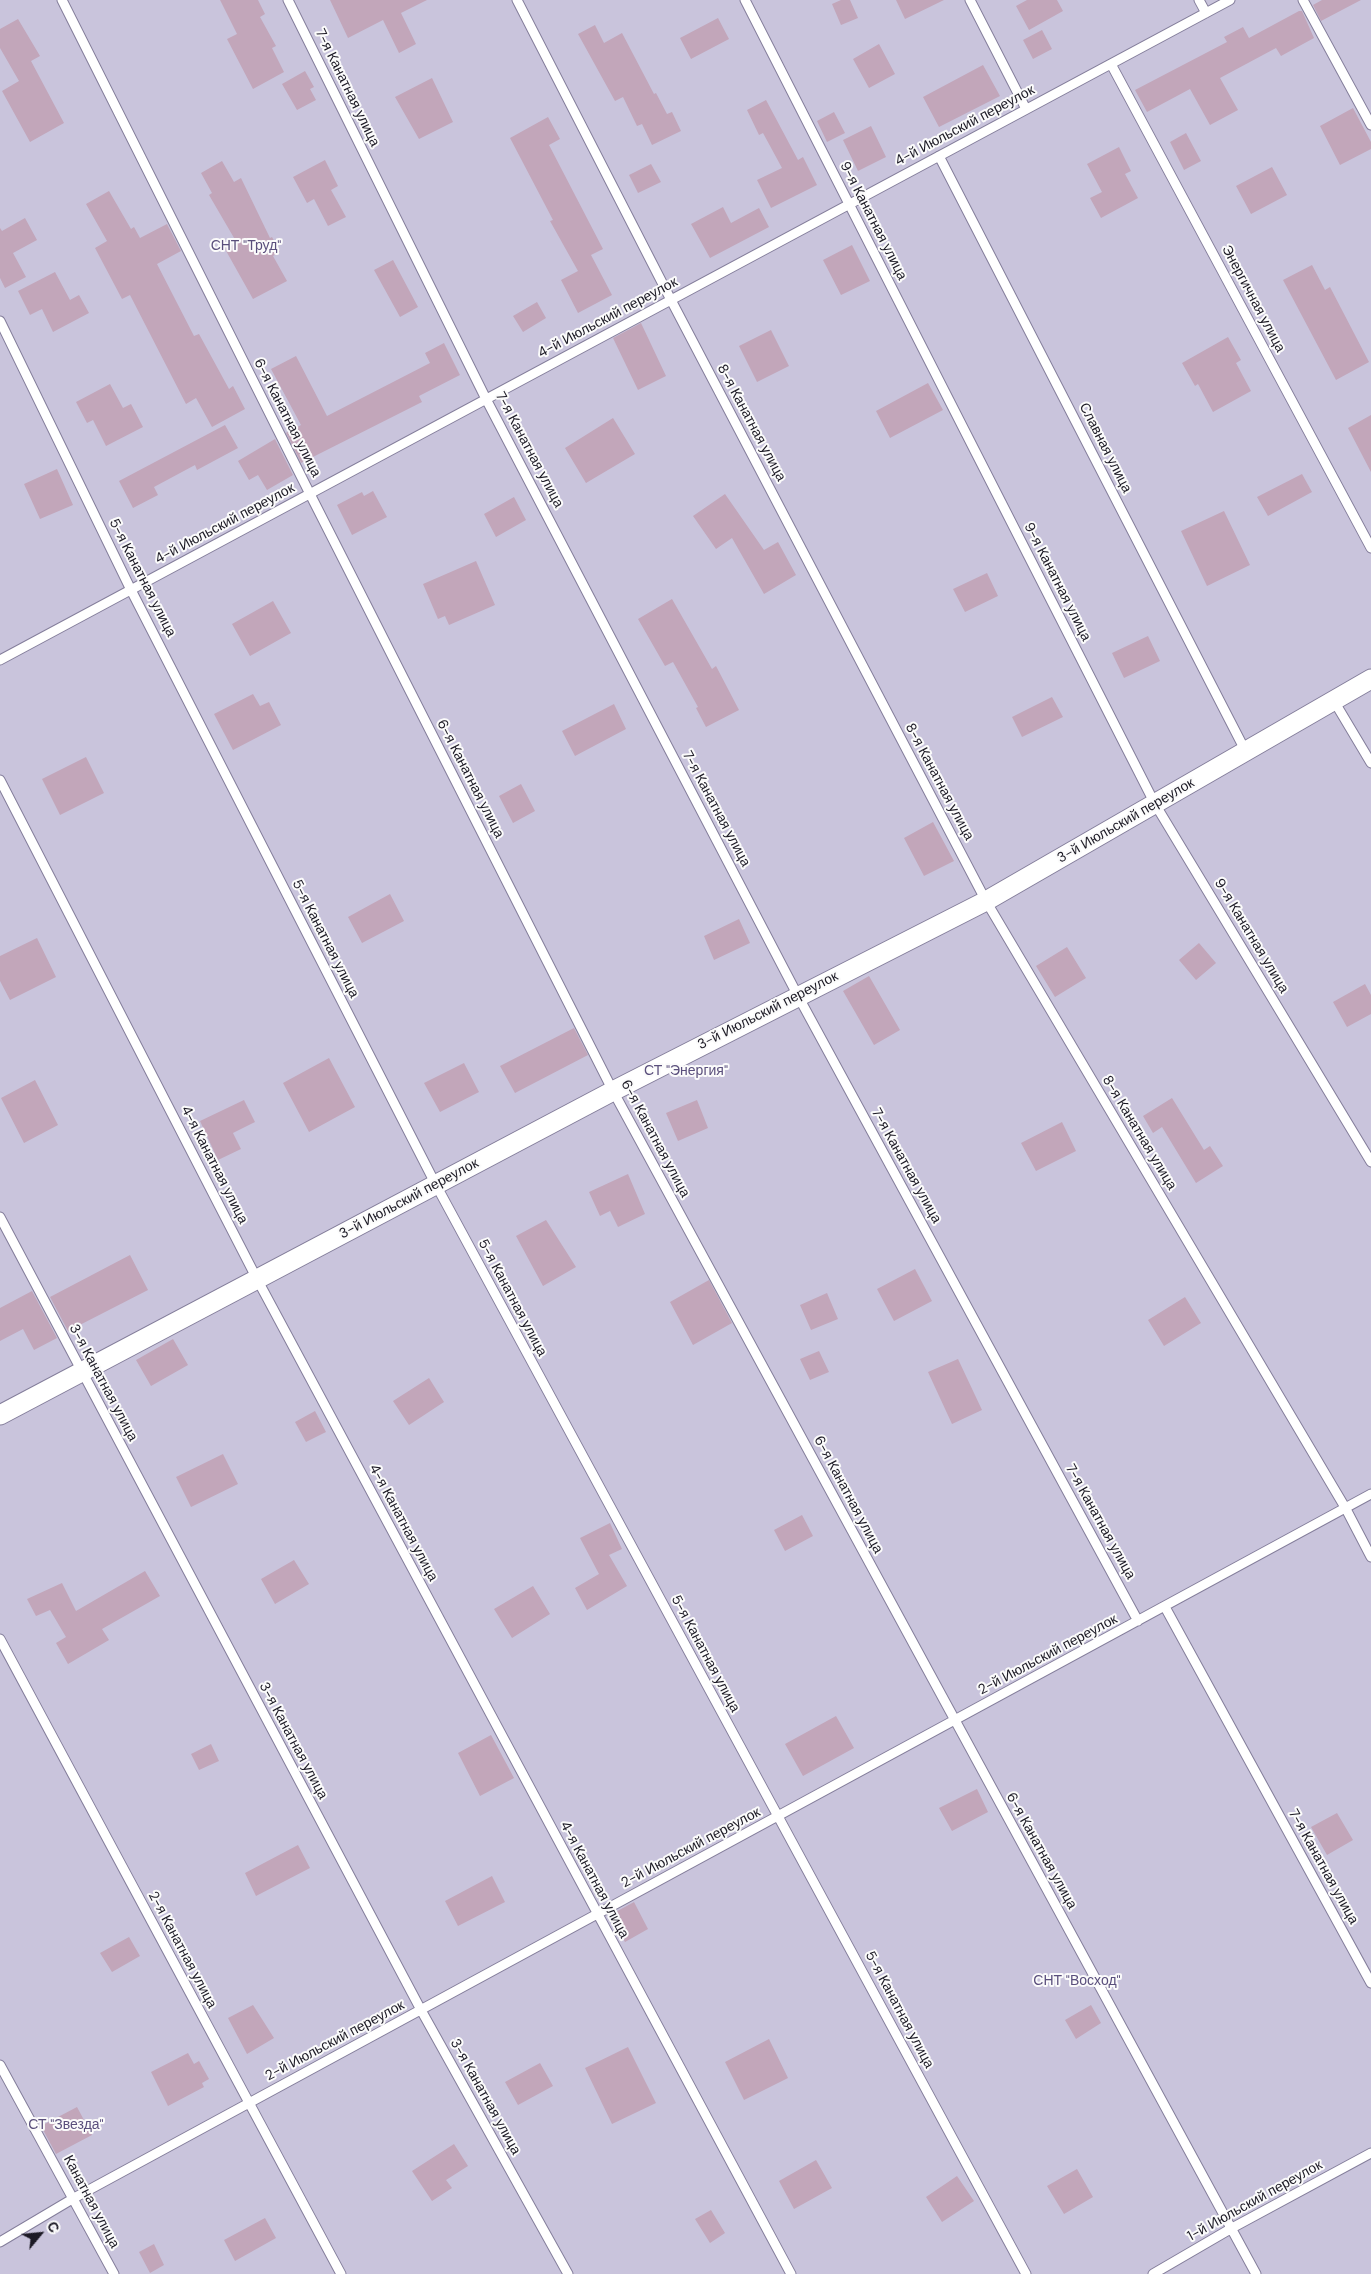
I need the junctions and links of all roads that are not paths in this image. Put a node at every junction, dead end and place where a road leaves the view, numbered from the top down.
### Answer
1 (62, 0) edge
2 (288, 0) edge
3 (517, 0) edge
4 (745, 0) edge
5 (970, 0) edge
6 (1199, 0) edge
7 (1230, 0) edge
8 (1304, 0) edge
9 (1206, 13) junction
10 (1111, 64) junction
11 (1026, 109) junction
12 (1371, 125) edge
13 (939, 156) junction
14 (849, 204) junction
15 (671, 300) junction
16 (0, 321) edge
17 (486, 399) junction
18 (310, 494) junction
19 (1371, 548) edge
20 (131, 590) junction
21 (0, 660) edge
22 (1371, 679) edge
23 (1334, 701) junction
24 (1246, 752) junction
25 (1371, 763) edge
26 (0, 780) edge
27 (1155, 804) junction
28 (986, 901) junction
29 (798, 996) junction
30 (613, 1091) junction
31 (1371, 1162) edge
32 (436, 1185) junction
33 (0, 1217) edge
34 (257, 1279) junction
35 (82, 1372) junction
36 (0, 1416) edge
37 (1371, 1494) edge
38 (1346, 1509) junction
39 (1371, 1558) edge
40 (1165, 1607) junction
41 (1138, 1621) junction
42 (0, 1640) edge
43 (954, 1721) junction
44 (778, 1816) junction
45 (597, 1915) junction
46 (1371, 1983) edge
47 (421, 2010) junction
48 (0, 2064) edge
49 (249, 2104) junction
50 (1371, 2153) edge
51 (74, 2198) junction
52 (1232, 2228) junction
53 (0, 2242) edge
54 (114, 2274) edge
55 (341, 2274) edge
56 (568, 2274) edge
57 (791, 2274) edge
58 (1026, 2274) edge
59 (1153, 2274) edge
60 (1256, 2274) edge

1 - 18 lane, 6-я Канатная улица
2 - 17 lane, 7-я Канатная улица
3 - 15 lane, 8-я Канатная улица
4 - 14 lane, 9-я Канатная улица
5 - 11 lane
6 - 9 lane
7 - 9 lane, 4-й Июльский переулок
8 - 12 lane
9 - 10 lane, 4-й Июльский переулок
10 - 11 lane, 4-й Июльский переулок
10 - 19 lane, Энергичная улица
11 - 13 lane, 4-й Июльский переулок
13 - 14 lane, 4-й Июльский переулок
13 - 24 lane, Славная улица
14 - 15 lane, 4-й Июльский переулок
14 - 27 lane, 9-я Канатная улица
15 - 17 lane, 4-й Июльский переулок
15 - 28 lane, 8-я Канатная улица
16 - 20 lane, 5-я Канатная улица
17 - 18 lane, 4-й Июльский переулок
17 - 29 lane, 7-я Канатная улица
18 - 20 lane, 4-й Июльский переулок
18 - 30 lane, 6-я Канатная улица
20 - 21 lane, 4-й Июльский переулок
20 - 32 lane, 5-я Канатная улица
22 - 23 street, 3-й Июльский переулок
23 - 24 street, 3-й Июльский переулок
23 - 25 lane
24 - 27 street, 3-й Июльский переулок
26 - 34 lane, 4-я Канатная улица
27 - 28 street, 3-й Июльский переулок
27 - 31 lane, 9-я Канатная улица
28 - 29 street, 3-й Июльский переулок
28 - 38 lane, 8-я Канатная улица
29 - 30 street, 3-й Июльский переулок
29 - 41 lane, 7-я Канатная улица
30 - 32 street, 3-й Июльский переулок
30 - 43 lane, 6-я Канатная улица
32 - 34 street, 3-й Июльский переулок
32 - 44 lane, 5-я Канатная улица
33 - 35 lane, 3-я Канатная улица
34 - 35 street, 3-й Июльский переулок
34 - 45 lane, 4-я Канатная улица
35 - 36 street, 3-й Июльский переулок
35 - 47 lane, 3-я Канатная улица
37 - 38 lane, 2-й Июльский переулок
38 - 39 lane, 8-я Канатная улица
38 - 40 lane, 2-й Июльский переулок
40 - 41 lane, 2-й Июльский переулок
40 - 46 lane, 7-я Канатная улица
41 - 43 lane, 2-й Июльский переулок
42 - 49 lane, 2-я Канатная улица
43 - 44 lane, 2-й Июльский переулок
43 - 52 lane, 6-я Канатная улица
44 - 45 lane, 2-й Июльский переулок
44 - 58 lane, 5-я Канатная улица
45 - 47 lane, 2-й Июльский переулок
45 - 57 lane, 4-я Канатная улица
47 - 49 lane, 2-й Июльский переулок
47 - 56 lane, 3-я Канатная улица
48 - 51 lane, Канатная улица
49 - 51 lane, 2-й Июльский переулок
49 - 55 lane, 2-я Канатная улица
50 - 52 lane, 1-й Июльский переулок
51 - 53 lane, 2-й Июльский переулок
51 - 54 lane, Канатная улица
52 - 59 lane, 1-й Июльский переулок
52 - 60 lane, 6-я Канатная улица

